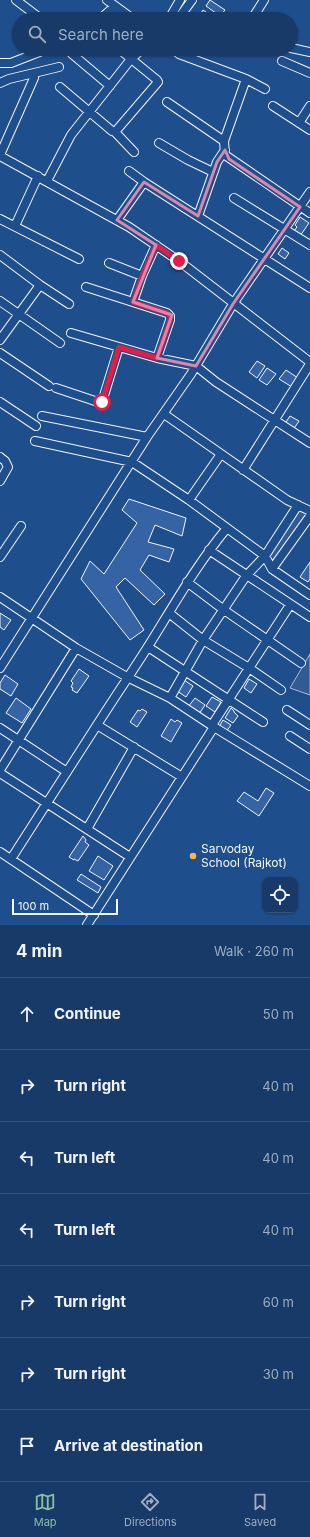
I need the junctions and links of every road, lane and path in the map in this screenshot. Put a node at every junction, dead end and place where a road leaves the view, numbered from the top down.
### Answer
1 (106, 0) edge
2 (180, 0) edge
3 (192, 0) edge
4 (264, 0) edge
5 (18, 1) edge
6 (115, 6) junction
7 (32, 12) edge
8 (108, 12) edge
9 (123, 12) edge
10 (173, 12) edge
11 (183, 12) edge
12 (256, 12) edge
13 (298, 49) edge
14 (310, 52) edge
15 (29, 56) edge
16 (74, 56) edge
17 (127, 56) edge
18 (134, 56) edge
19 (184, 56) edge
20 (131, 59) junction
21 (282, 62) dead end
22 (0, 63) edge
23 (59, 67) dead end
24 (35, 72) junction
25 (310, 73) edge
26 (246, 79) junction
27 (0, 83) edge
28 (110, 86) junction
29 (60, 87) dead end
30 (265, 89) dead end
31 (167, 102) dead end
32 (273, 106) dead end
33 (310, 106) edge
34 (89, 112) junction
35 (299, 123) junction
36 (310, 130) edge
37 (115, 132) junction
38 (224, 140) junction
39 (159, 143) dead end
40 (224, 150) junction
41 (134, 152) dead end
42 (0, 156) edge
43 (129, 171) dead end
44 (213, 172) junction
45 (38, 176) junction
46 (47, 181) junction
47 (144, 182) junction
48 (310, 192) edge
49 (234, 198) dead end
50 (300, 207) junction
51 (310, 213) edge
52 (198, 216) junction
53 (0, 219) edge
54 (117, 220) junction
55 (15, 226) junction
56 (285, 229) junction
57 (156, 245) junction
58 (310, 245) edge
59 (0, 254) edge
60 (264, 258) junction
61 (80, 259) dead end
62 (109, 263) dead end
63 (142, 276) junction
64 (40, 285) junction
65 (86, 288) dead end
66 (310, 288) edge
67 (0, 301) edge
68 (133, 302) junction
69 (69, 304) dead end
70 (233, 304) junction
71 (19, 314) junction
72 (71, 333) dead end
73 (0, 340) edge
74 (60, 343) dead end
75 (119, 347) junction
76 (0, 353) edge
77 (157, 358) junction
78 (310, 363) edge
79 (196, 366) junction
80 (0, 402) edge
81 (164, 414) junction
82 (42, 416) dead end
83 (275, 420) junction
84 (36, 426) dead end
85 (147, 438) junction
86 (35, 440) dead end
87 (310, 443) edge
88 (221, 454) junction
89 (0, 457) edge
90 (132, 462) junction
91 (243, 470) junction
92 (0, 481) edge
93 (189, 500) junction
94 (298, 505) junction
95 (310, 511) edge
96 (310, 516) edge
97 (20, 526) dead end
98 (227, 528) junction
99 (209, 550) junction
100 (266, 556) junction
101 (0, 557) edge
102 (272, 569) junction
103 (246, 576) junction
104 (187, 582) junction
105 (310, 594) edge
106 (0, 597) edge
107 (290, 604) junction
108 (224, 610) junction
109 (169, 613) junction
110 (310, 617) edge
111 (32, 618) junction
112 (267, 638) junction
113 (203, 640) junction
114 (148, 647) junction
115 (76, 648) junction
116 (301, 662) dead end
117 (0, 668) edge
118 (249, 668) junction
119 (186, 670) junction
120 (127, 677) junction
121 (282, 690) dead end
122 (170, 698) junction
123 (230, 699) junction
124 (287, 710) dead end
125 (263, 722) dead end
126 (98, 724) junction
127 (310, 724) edge
128 (213, 726) junction
129 (0, 728) edge
130 (290, 736) dead end
131 (18, 740) junction
132 (134, 747) junction
133 (310, 749) edge
134 (0, 771) edge
135 (67, 772) junction
136 (182, 777) junction
137 (310, 786) edge
138 (47, 802) junction
139 (87, 829) junction
140 (0, 852) edge
141 (130, 858) junction
142 (11, 859) junction
143 (94, 915) junction
144 (87, 925) edge

1 - 6 street
2 - 10 street
3 - 11 street
4 - 12 street
5 - 7 street
6 - 8 street
6 - 9 street
13 - 14 street
15 - 22 street
16 - 28 street
17 - 20 street
18 - 20 street
19 - 26 street
20 - 28 street
20 - 37 street
21 - 25 street
23 - 24 street
24 - 27 street
24 - 42 street
26 - 30 street
26 - 38 street
28 - 34 street
29 - 34 street
31 - 38 street
32 - 35 street
33 - 35 street
34 - 37 street
34 - 46 street
35 - 36 street
37 - 41 street
38 - 40 street
39 - 44 street
40 - 44 street
40 - 50 street
42 - 45 street
43 - 47 street
44 - 52 street
45 - 46 street
45 - 55 street
46 - 54 street
47 - 52 street
47 - 54 street
48 - 50 street
49 - 56 street
50 - 51 street
50 - 56 street
52 - 60 street
53 - 55 street
54 - 57 street
55 - 61 street
56 - 58 street
56 - 60 street
57 - 63 street
57 - 70 street
59 - 64 street
60 - 66 street
60 - 70 street
62 - 63 street
63 - 68 street
64 - 69 street
64 - 71 street
65 - 68 street
67 - 71 street
68 - 77 street
70 - 78 street
70 - 79 street
71 - 73 street
71 - 74 street
72 - 75 street
75 - 76 street
75 - 77 street
77 - 79 street
78 - 83 street
79 - 81 street
79 - 83 street
80 - 84 street
81 - 85 street
81 - 88 street
82 - 85 street
83 - 87 street
83 - 91 street
85 - 90 street
86 - 90 street
88 - 91 street
88 - 93 street
89 - 92 street
90 - 93 street
90 - 111 street
91 - 94 street
93 - 98 street
94 - 95 street
94 - 100 street
96 - 102 street
97 - 101 street
98 - 99 street
98 - 100 street
99 - 103 street
99 - 104 street
100 - 102 street
100 - 103 street
102 - 105 street
103 - 107 street
103 - 108 street
104 - 108 street
104 - 109 street
106 - 111 street
107 - 110 street
107 - 112 street
108 - 112 street
108 - 113 street
109 - 113 street
109 - 114 street
111 - 115 street
111 - 117 street
112 - 116 street
112 - 118 street
113 - 118 street
113 - 119 street
114 - 119 street
114 - 120 street
115 - 120 street
115 - 131 street
118 - 121 street
118 - 123 street
119 - 122 street
119 - 123 street
120 - 122 street
120 - 126 street
122 - 128 street
123 - 125 street
123 - 128 street
124 - 127 street
126 - 132 street
126 - 135 street
128 - 136 street
128 - 137 street
129 - 131 street
130 - 133 street
131 - 134 street
131 - 135 street
132 - 136 street
132 - 139 street
134 - 138 street
135 - 138 street
136 - 141 street
138 - 139 street
138 - 142 street
139 - 141 street
140 - 142 street
141 - 143 street
142 - 143 street
143 - 144 street

